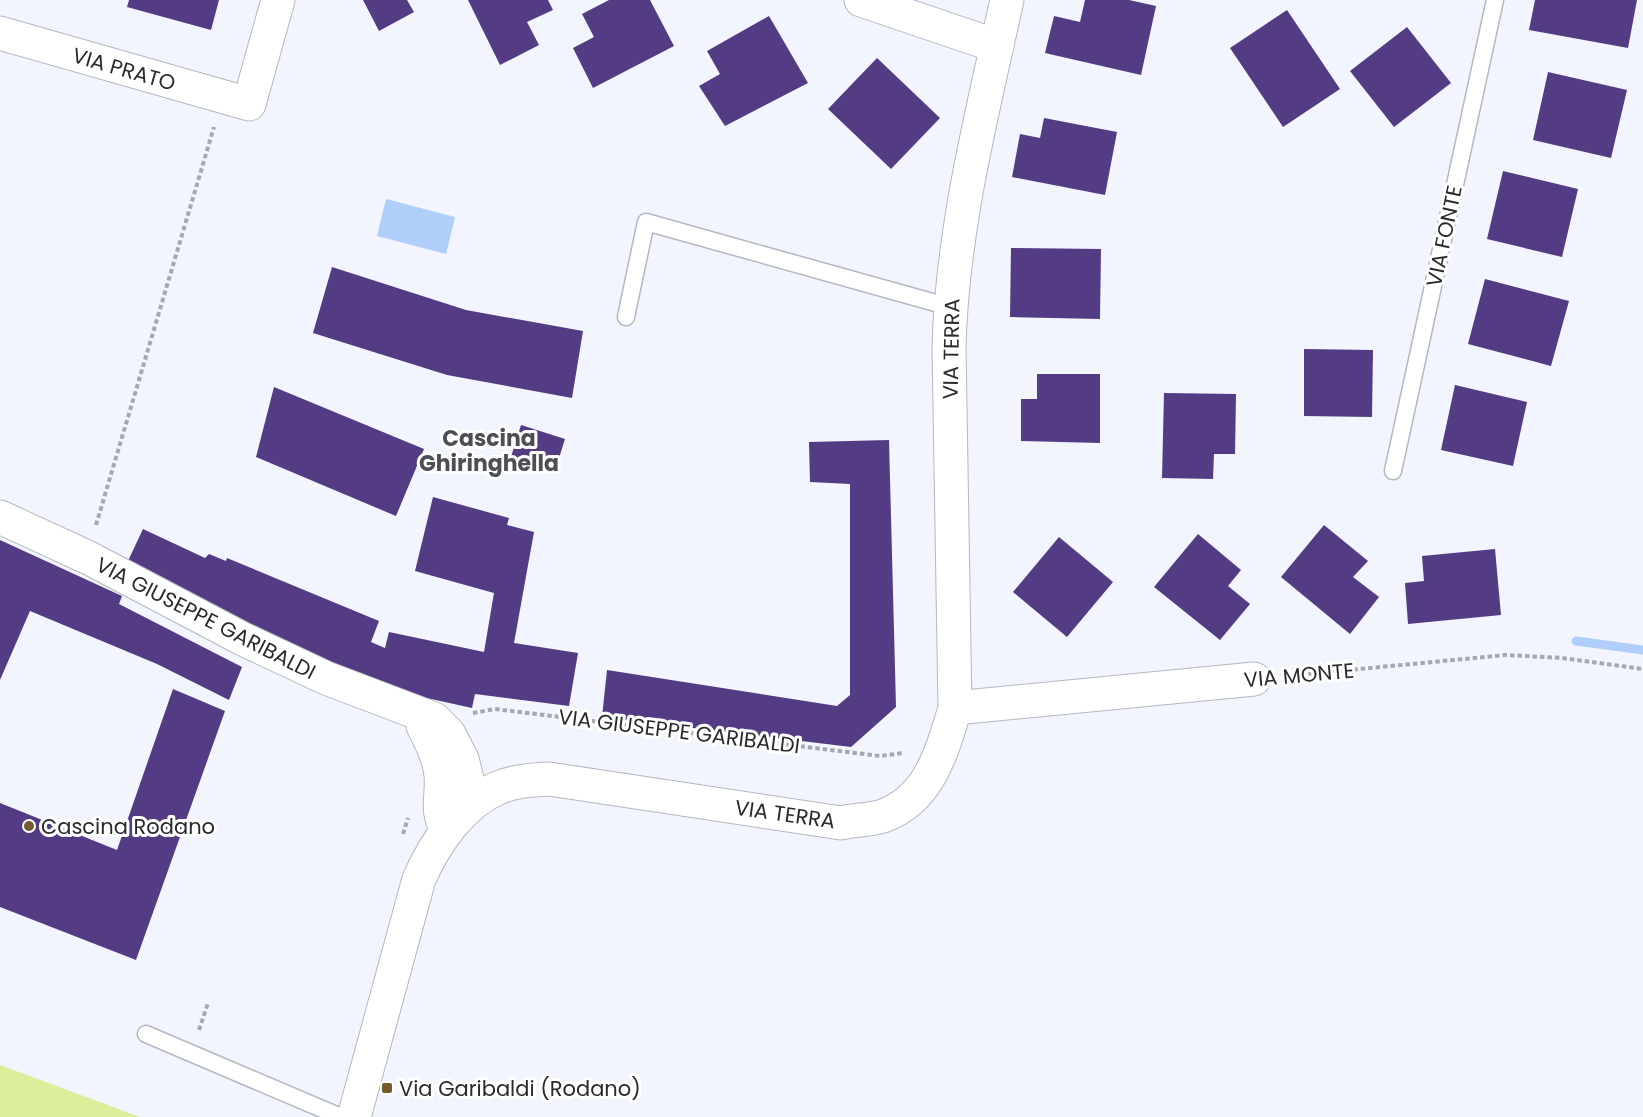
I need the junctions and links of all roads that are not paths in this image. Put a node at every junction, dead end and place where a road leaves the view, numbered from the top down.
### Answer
1 (278, 0) edge
2 (861, 0) edge
3 (1007, 0) edge
4 (1495, 0) edge
5 (0, 33) edge
6 (997, 45) junction
7 (950, 307) junction
8 (626, 317) dead end
9 (1393, 471) dead end
10 (0, 517) edge
11 (1254, 679) road end
12 (955, 708) junction
13 (416, 711) junction
14 (473, 803) junction
15 (447, 831) junction
16 (146, 1034) dead end
17 (341, 1117) edge
18 (354, 1117) edge

1 - 5 street, VIA PRATO
2 - 6 street
3 - 6 street, VIA TERRA
4 - 9 lane, VIA FONTE
6 - 7 street, VIA TERRA
7 - 8 lane
7 - 12 street, VIA TERRA
10 - 13 street, VIA GIUSEPPE GARIBALDI
11 - 12 street, VIA MONTE
12 - 14 street, VIA TERRA
13 - 14 street, VIA GIUSEPPE GARIBALDI
13 - 15 street
14 - 15 street, VIA TERRA
15 - 18 street, VIA TERRA
16 - 17 lane

